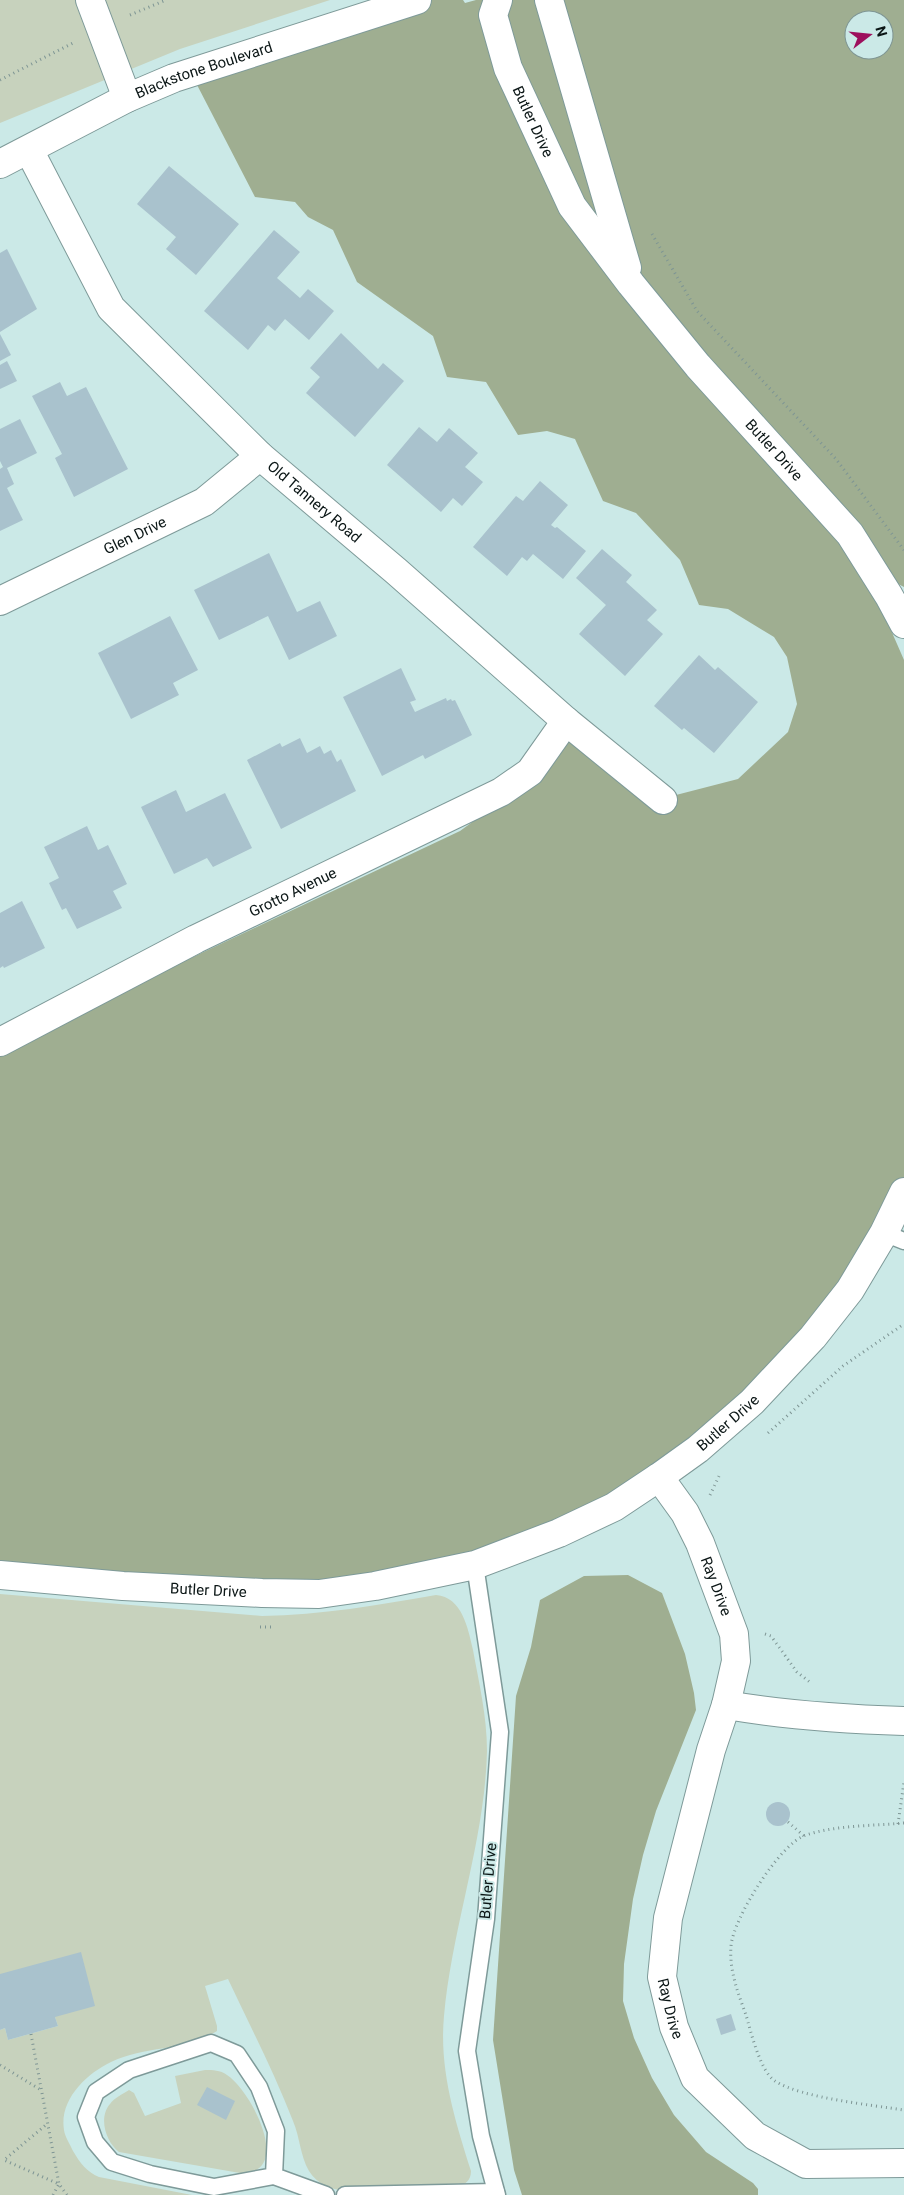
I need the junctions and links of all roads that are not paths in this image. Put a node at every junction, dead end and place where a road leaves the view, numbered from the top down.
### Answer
1 (90, 0) edge
2 (417, 0) edge
3 (498, 0) edge
4 (550, 0) edge
5 (127, 98) junction
6 (29, 150) junction
7 (0, 164) edge
8 (631, 284) junction
9 (260, 456) junction
10 (0, 602) edge
11 (904, 624) edge
12 (566, 721) junction
13 (663, 800) dead end
14 (0, 1042) edge
15 (904, 1192) edge
16 (894, 1237) edge
17 (658, 1477) junction
18 (475, 1566) junction
19 (0, 1575) edge
20 (726, 1706) junction
21 (904, 1721) edge
22 (904, 2163) edge
23 (274, 2176) junction
24 (496, 2193) edge
25 (326, 2195) edge
26 (345, 2195) edge

1 - 5 street
2 - 5 street, Blackstone Boulevard
3 - 8 street, Butler Drive
4 - 8 street, Butler Drive
5 - 6 street, Blackstone Boulevard
6 - 7 street, Blackstone Boulevard
6 - 9 street, Old Tannery Road
8 - 11 street, Butler Drive
9 - 10 street, Glen Drive
9 - 12 street, Old Tannery Road
12 - 13 street, Old Tannery Road
12 - 14 street, Grotto Avenue
15 - 16 street, Butler Drive
16 - 17 street, Butler Drive
17 - 18 street, Butler Drive
17 - 20 street, Ray Drive
18 - 19 street, Butler Drive
18 - 24 lane, Butler Drive
20 - 21 street
20 - 22 street, Ray Drive
23 - 23 lane
23 - 25 lane
24 - 26 lane

